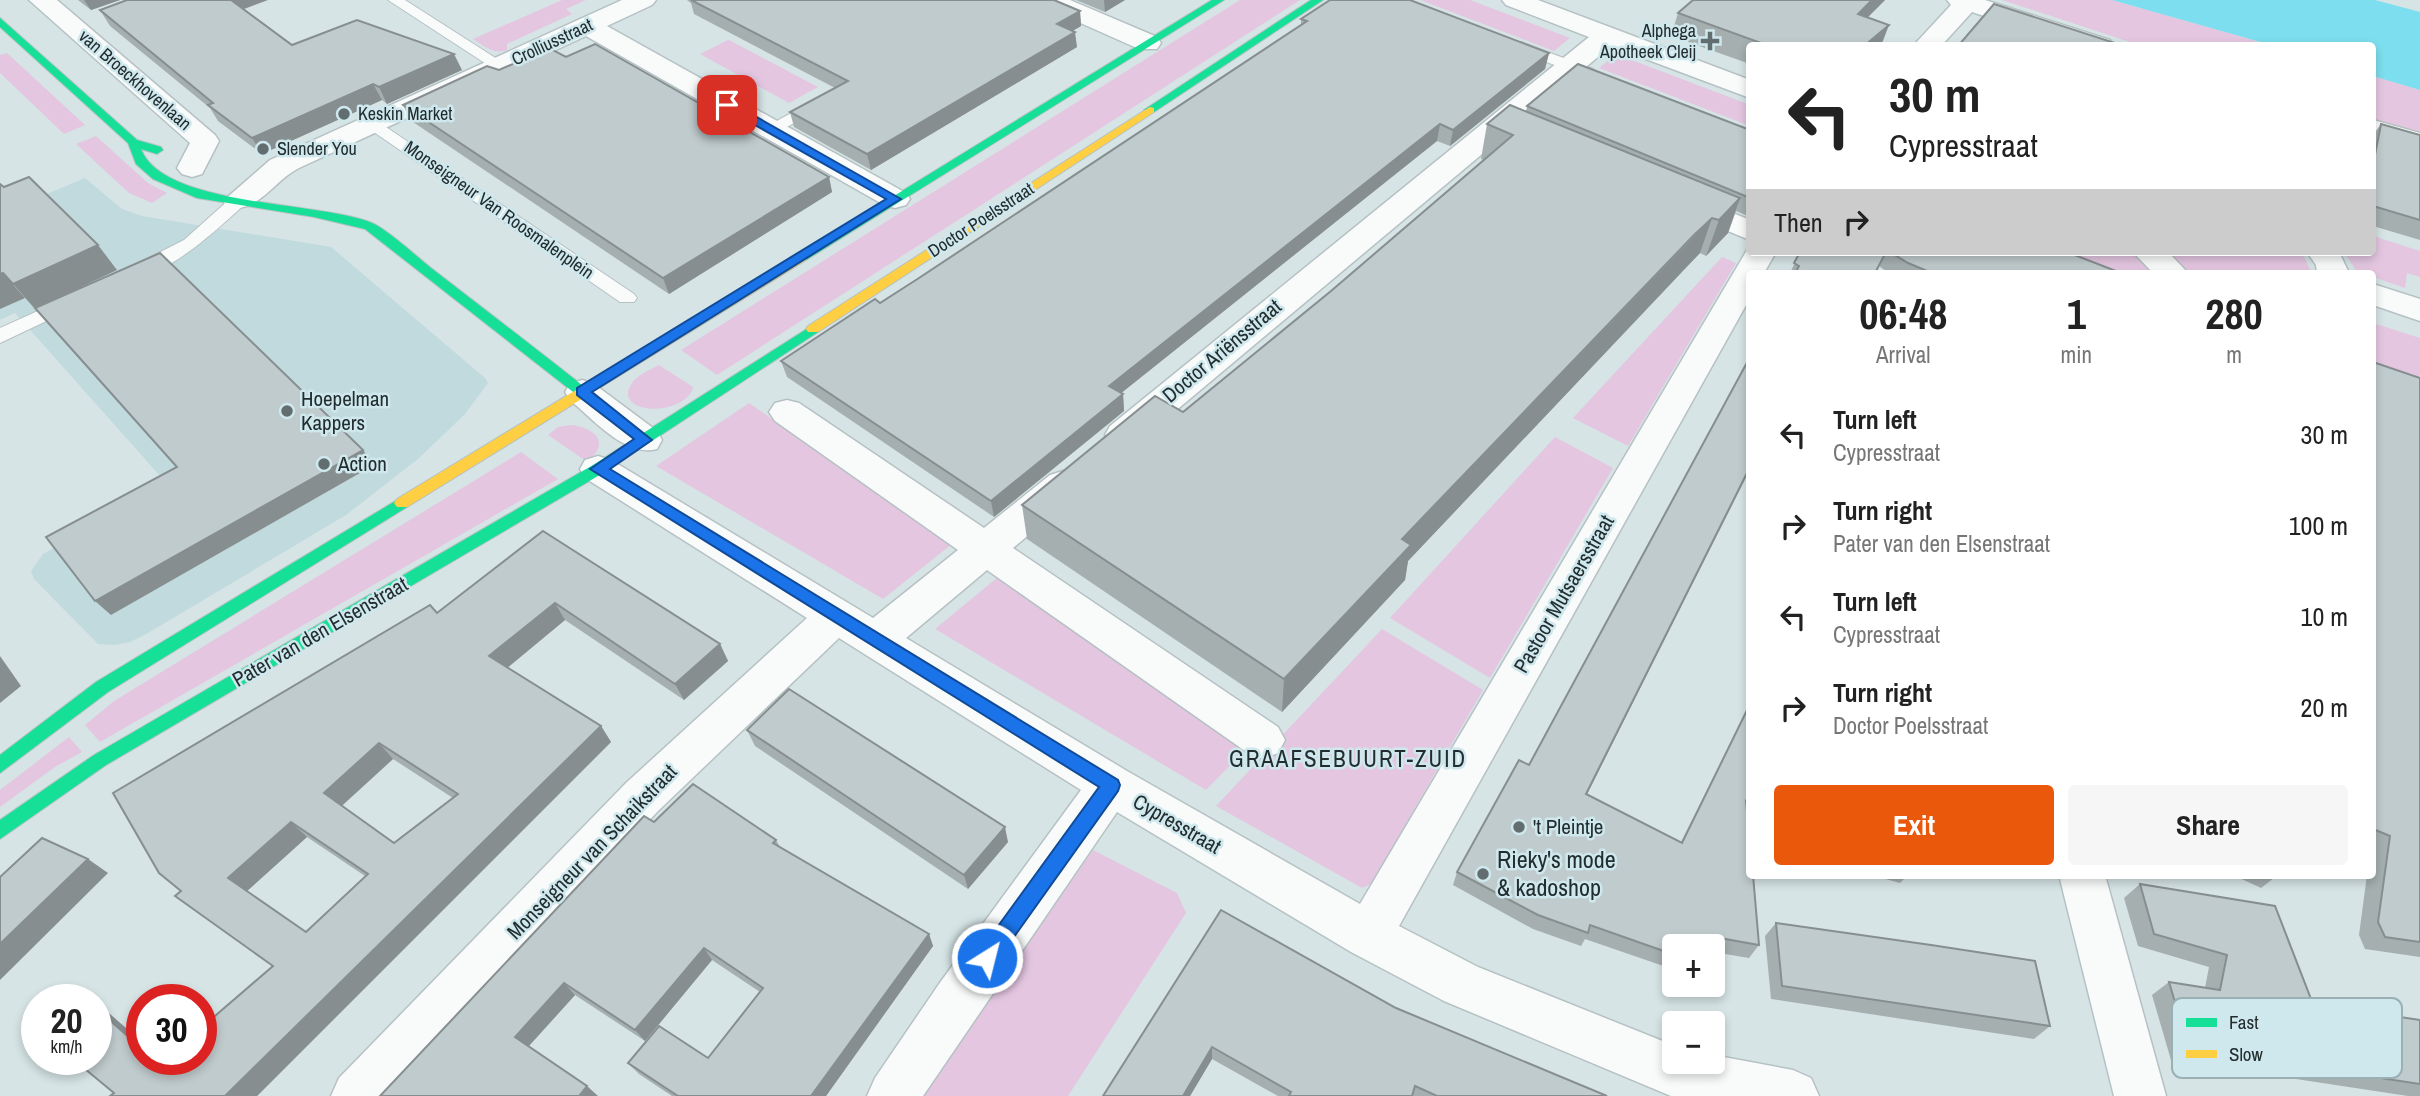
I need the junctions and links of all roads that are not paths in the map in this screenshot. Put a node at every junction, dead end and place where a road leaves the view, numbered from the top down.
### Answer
1 (42, 0) edge
2 (395, 0) edge
3 (643, 0) edge
4 (1049, 0) edge
5 (1219, 0) edge
6 (1318, 0) edge
7 (1515, 0) edge
8 (1963, 1) edge
9 (0, 21) edge
10 (587, 26) junction
11 (1608, 35) junction
12 (1506, 40) edge
13 (1929, 42) edge
14 (2089, 42) edge
15 (1148, 43) junction
16 (500, 66) junction
17 (1570, 66) junction
18 (1609, 80) edge
19 (1746, 88) edge
20 (833, 94) edge
21 (374, 124) junction
22 (770, 129) junction
23 (2376, 130) edge
24 (133, 142) junction
25 (2420, 142) edge
26 (202, 171) joint
27 (253, 186) junction
28 (1662, 194) edge
29 (895, 199) junction
30 (360, 206) dead end
31 (369, 226) junction
32 (1746, 228) edge
33 (2153, 256) edge
34 (2169, 270) edge
35 (127, 276) edge
36 (1746, 276) edge
37 (89, 294) edge
38 (2376, 296) edge
39 (627, 298) dead end
40 (2420, 310) edge
41 (0, 335) edge
42 (582, 391) junction
43 (787, 412) dead end
44 (644, 440) junction
45 (598, 469) junction
46 (988, 548) junction
47 (836, 616) junction
48 (876, 639) junction
49 (1263, 740) dead end
50 (0, 765) edge
51 (1111, 785) junction
52 (0, 831) edge
53 (2083, 879) edge
54 (1368, 936) junction
55 (1727, 1090) edge
56 (357, 1096) edge
57 (893, 1096) edge
58 (1793, 1096) edge
59 (2140, 1096) edge

1 - 26 street, van Broeckhovenlaan
2 - 16 lane, Crolliusstraat
3 - 10 street, Crolliusstraat
4 - 15 street
5 - 15 street
6 - 44 street, Doctor Poelsstraat
7 - 11 street
8 - 13 street
8 - 14 street
9 - 24 street, van Broeckhovenlaan
10 - 16 street, Crolliusstraat
10 - 22 street
11 - 17 street, Doctor Ariënsstraat
11 - 19 street
12 - 17 lane
15 - 29 street
16 - 21 street, Crolliusstraat
17 - 18 lane
17 - 46 street, Doctor Ariënsstraat
20 - 22 lane
21 - 27 street
21 - 39 lane, Monseigneur Van Roosmalenplein
22 - 29 street
23 - 25 street
24 - 26 street, van Broeckhovenlaan
24 - 27 street, van Broeckhovenlaan
27 - 31 street
27 - 35 lane
28 - 32 street
29 - 42 street
30 - 31 street
31 - 42 street
33 - 34 street
36 - 54 street, Pastoor Mutsaersstraat
37 - 41 lane
38 - 40 street
42 - 44 street
42 - 50 street
43 - 46 street
44 - 45 street, Pater van den Elsenstraat
45 - 47 street, Cypresstraat
45 - 52 street, Pater van den Elsenstraat
46 - 48 street, Doctor Ariënsstraat
46 - 49 street
47 - 48 street, Cypresstraat
47 - 56 street, Monseigneur van Schaikstraat
48 - 51 street, Cypresstraat
51 - 54 street, Cypresstraat
51 - 57 street
53 - 59 street
54 - 55 street, Cypresstraat
55 - 58 street, Cypresstraat

